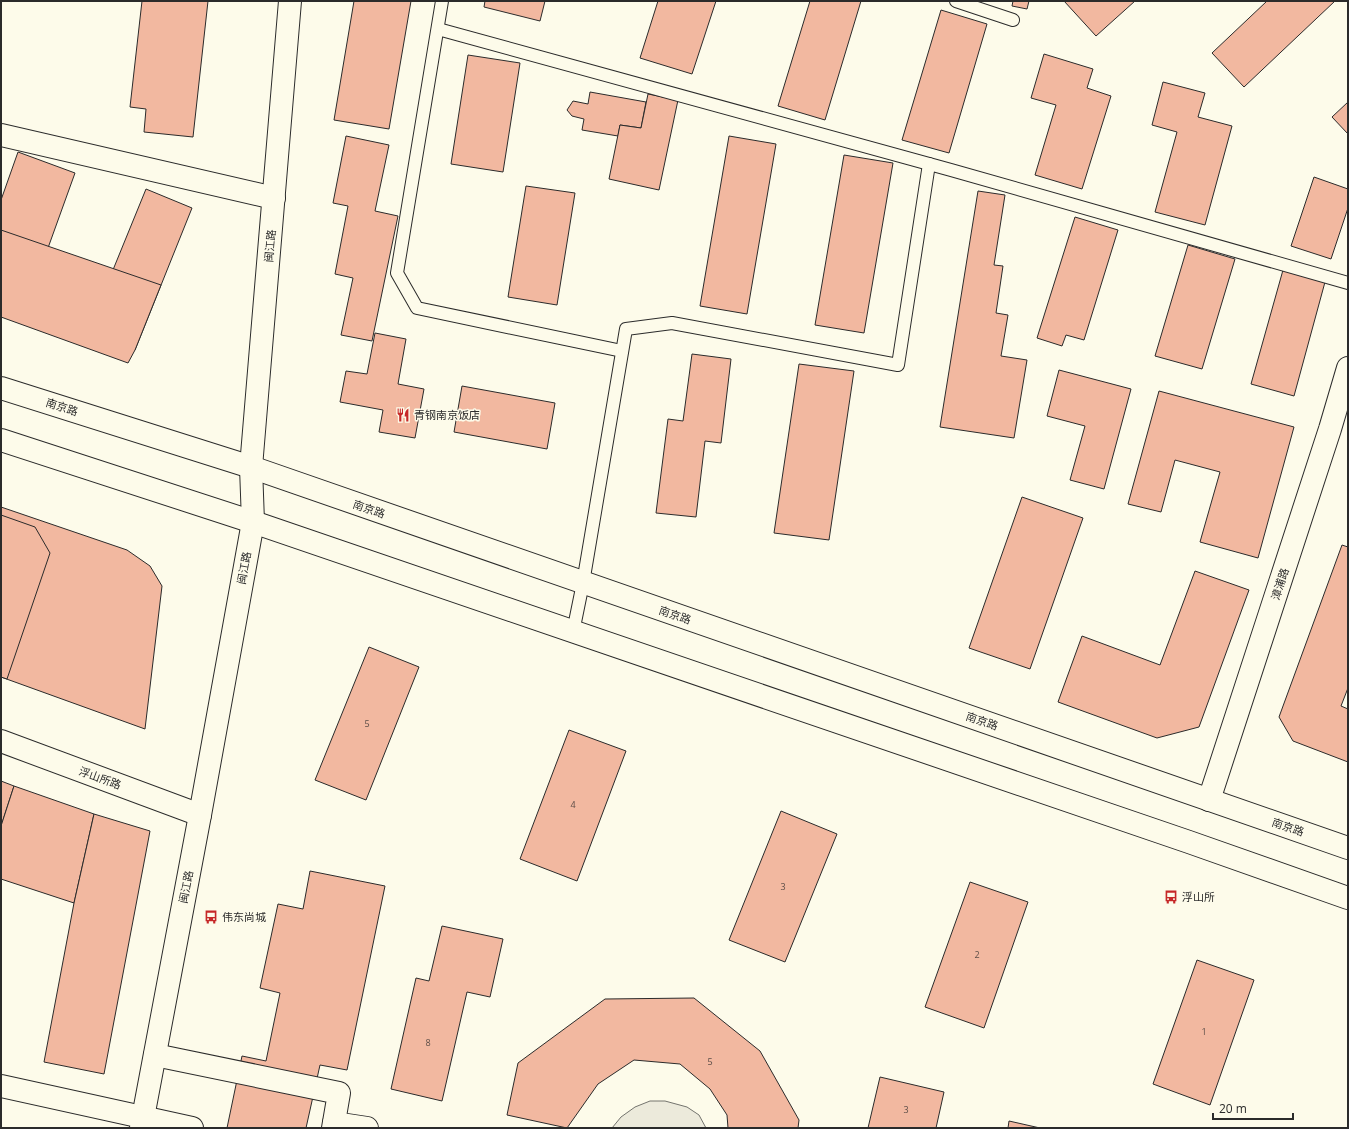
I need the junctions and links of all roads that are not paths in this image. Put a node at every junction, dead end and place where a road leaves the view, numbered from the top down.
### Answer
1 (290, 1) edge
2 (442, 1) edge
3 (956, 1) edge
4 (1013, 20) dead end
5 (438, 29) junction
6 (1, 135) edge
7 (929, 164) junction
8 (274, 198) junction
9 (1348, 283) edge
10 (622, 351) junction
11 (1348, 368) edge
12 (1, 388) edge
13 (1, 440) edge
14 (251, 467) junction
15 (253, 522) junction
16 (583, 583) junction
17 (574, 632) junction
18 (1, 741) edge
19 (1209, 800) junction
20 (200, 815) junction
21 (1348, 848) edge
22 (1348, 898) edge
23 (154, 1055) junction
24 (1, 1086) edge
25 (142, 1123) edge
26 (333, 1125) edge
27 (192, 1128) edge
28 (367, 1128) edge

1 - 8 main road, 闽江路
2 - 5 lane
3 - 4 lane
5 - 7 lane
5 - 10 lane
6 - 8 main road
7 - 9 lane
7 - 10 lane
8 - 14 main road, 闽江路
10 - 16 lane
11 - 19 main road, 漳浦路
12 - 14 main road, 南京路
13 - 15 main road
14 - 15 main road, 闽江路
14 - 16 main road, 南京路
15 - 17 main road
15 - 20 main road, 闽江路
16 - 17 lane
16 - 19 main road, 南京路
17 - 22 main road
18 - 20 main road, 浮山所路
19 - 21 main road, 南京路
20 - 23 main road, 闽江路
23 - 25 main road, 闽江路
23 - 26 main road
24 - 25 main road
25 - 27 main road
26 - 28 main road

